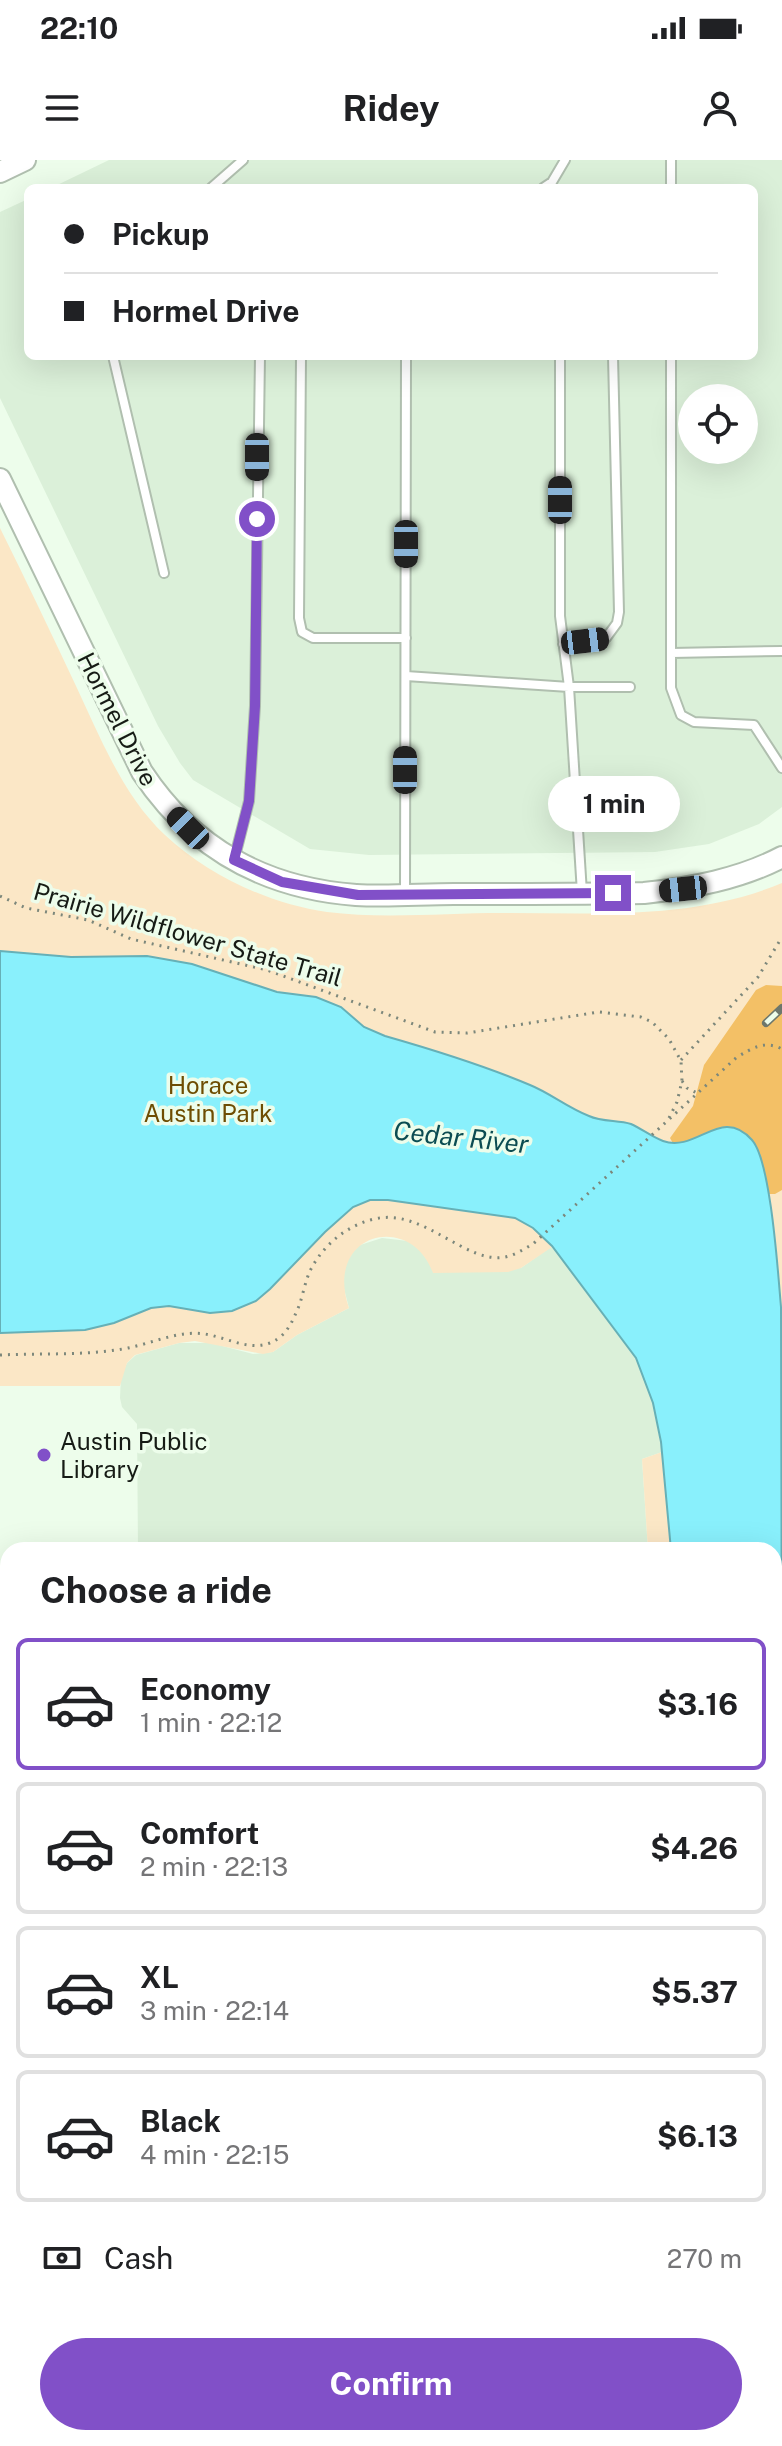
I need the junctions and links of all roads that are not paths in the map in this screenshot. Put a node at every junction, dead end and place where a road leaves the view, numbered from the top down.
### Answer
1 (25, 160) edge
2 (243, 160) edge
3 (565, 160) edge
4 (671, 160) edge
5 (0, 172) edge
6 (216, 184) edge
7 (549, 184) edge
8 (671, 184) edge
9 (114, 360) edge
10 (260, 360) edge
11 (301, 360) edge
12 (406, 360) edge
13 (560, 360) edge
14 (613, 360) edge
15 (671, 360) edge
16 (0, 479) edge
17 (164, 573) dead end
18 (406, 638) junction
19 (563, 644) junction
20 (782, 651) edge
21 (671, 653) junction
22 (406, 676) junction
23 (569, 687) junction
24 (630, 687) dead end
25 (782, 768) edge
26 (782, 857) edge
27 (234, 860) junction
28 (582, 894) junction
29 (405, 895) junction

1 - 5 street
2 - 6 lane
3 - 7 lane
4 - 8 lane
9 - 17 lane
10 - 27 lane
11 - 18 lane
12 - 18 lane
13 - 19 lane
14 - 19 lane
15 - 21 lane
16 - 27 street, Hormel Drive
18 - 22 lane
19 - 23 lane
20 - 21 lane
21 - 25 lane
22 - 23 lane
22 - 29 lane
23 - 24 lane
23 - 28 lane
26 - 28 street, Hormel Drive
27 - 29 street, Hormel Drive
28 - 29 street, Hormel Drive

